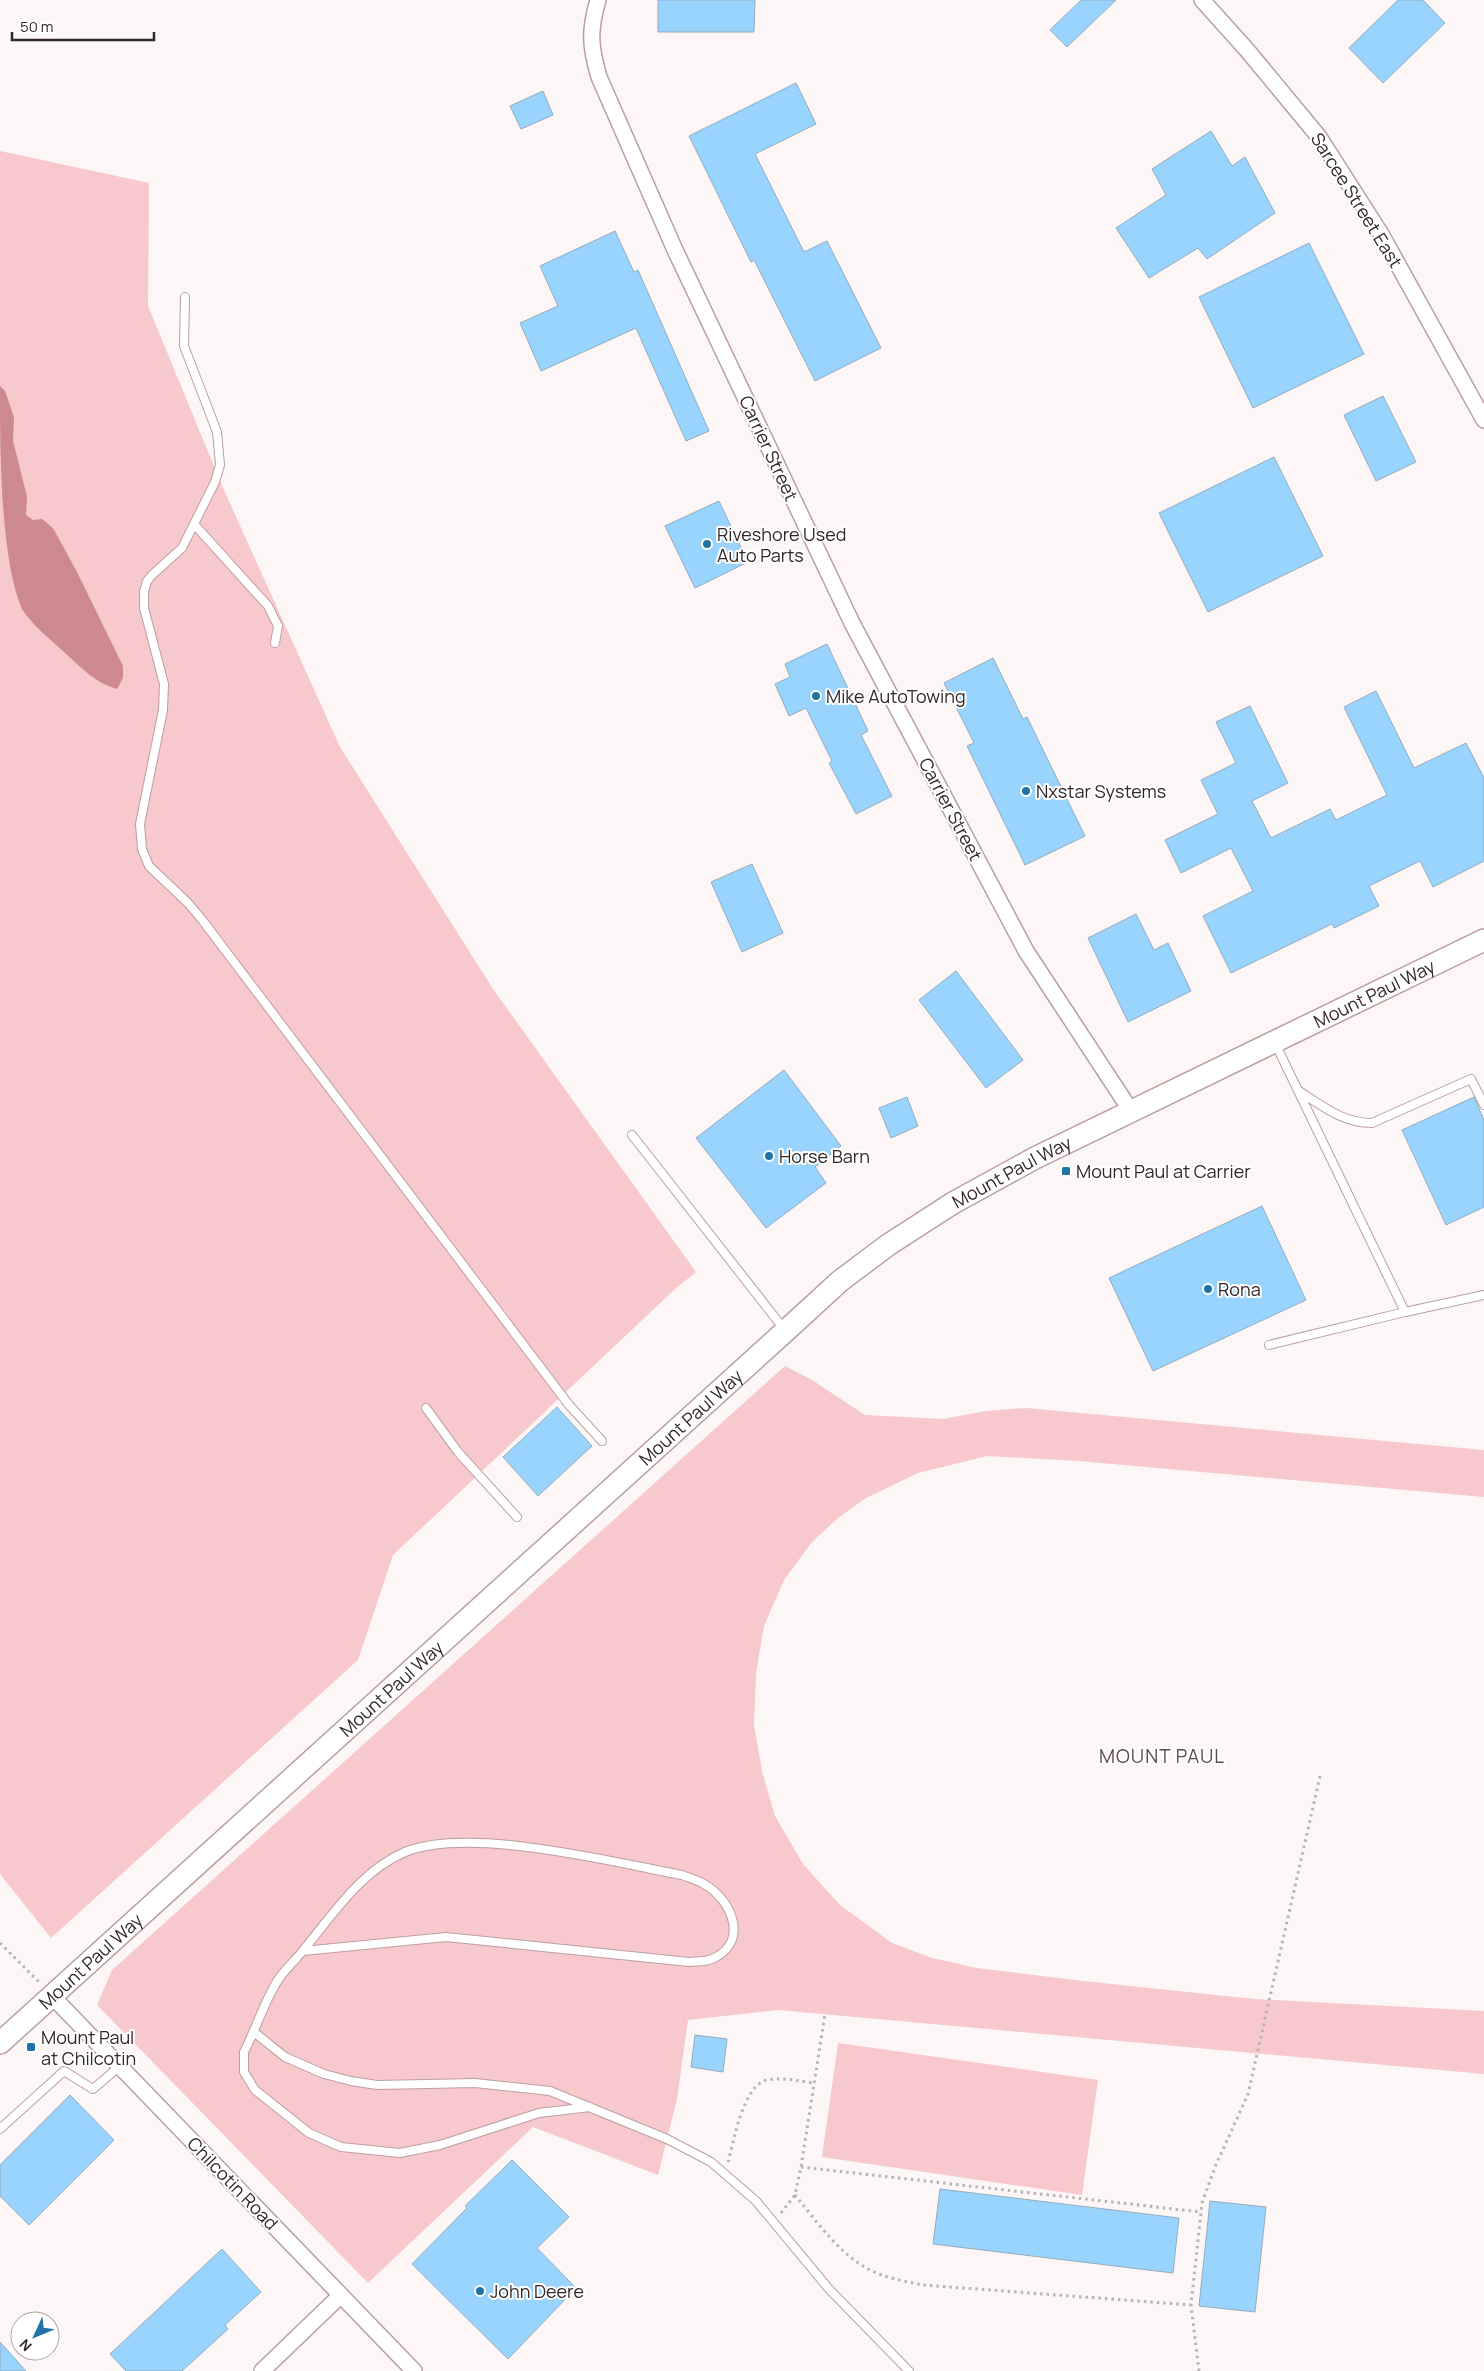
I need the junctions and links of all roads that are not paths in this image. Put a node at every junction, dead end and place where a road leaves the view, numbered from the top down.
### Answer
1 (598, 0) edge
2 (1202, 0) edge
3 (185, 297) dead end
4 (1484, 420) edge
5 (194, 524) junction
6 (275, 643) dead end
7 (1484, 940) edge
8 (1274, 1042) junction
9 (1298, 1090) junction
10 (1484, 1105) edge
11 (1131, 1111) junction
12 (632, 1135) dead end
13 (1484, 1295) edge
14 (1405, 1312) junction
15 (786, 1330) junction
16 (1269, 1345) dead end
17 (426, 1408) dead end
18 (602, 1441) dead end
19 (517, 1517) dead end
20 (303, 1952) junction
21 (52, 1995) junction
22 (254, 2032) junction
23 (0, 2043) edge
24 (120, 2066) junction
25 (590, 2107) junction
26 (0, 2129) edge
27 (341, 2296) junction
28 (262, 2371) edge
29 (414, 2371) edge
30 (909, 2371) edge

1 - 11 street, Carrier Street
2 - 4 street, Sarcee Street East
3 - 5 lane
5 - 6 lane
5 - 18 lane
7 - 8 street, Mount Paul Way
8 - 9 lane
8 - 11 street, Mount Paul Way
9 - 10 lane
9 - 14 lane
11 - 15 street, Mount Paul Way
12 - 15 lane
13 - 14 lane
14 - 16 lane
15 - 21 street, Mount Paul Way
17 - 19 lane
20 - 20 lane
20 - 22 lane
21 - 23 street, Mount Paul Way
21 - 24 street, Chilcotin Road
22 - 25 lane
22 - 25 lane
24 - 26 lane
24 - 27 street, Chilcotin Road
25 - 30 lane
27 - 28 street
27 - 29 street, Chilcotin Road

